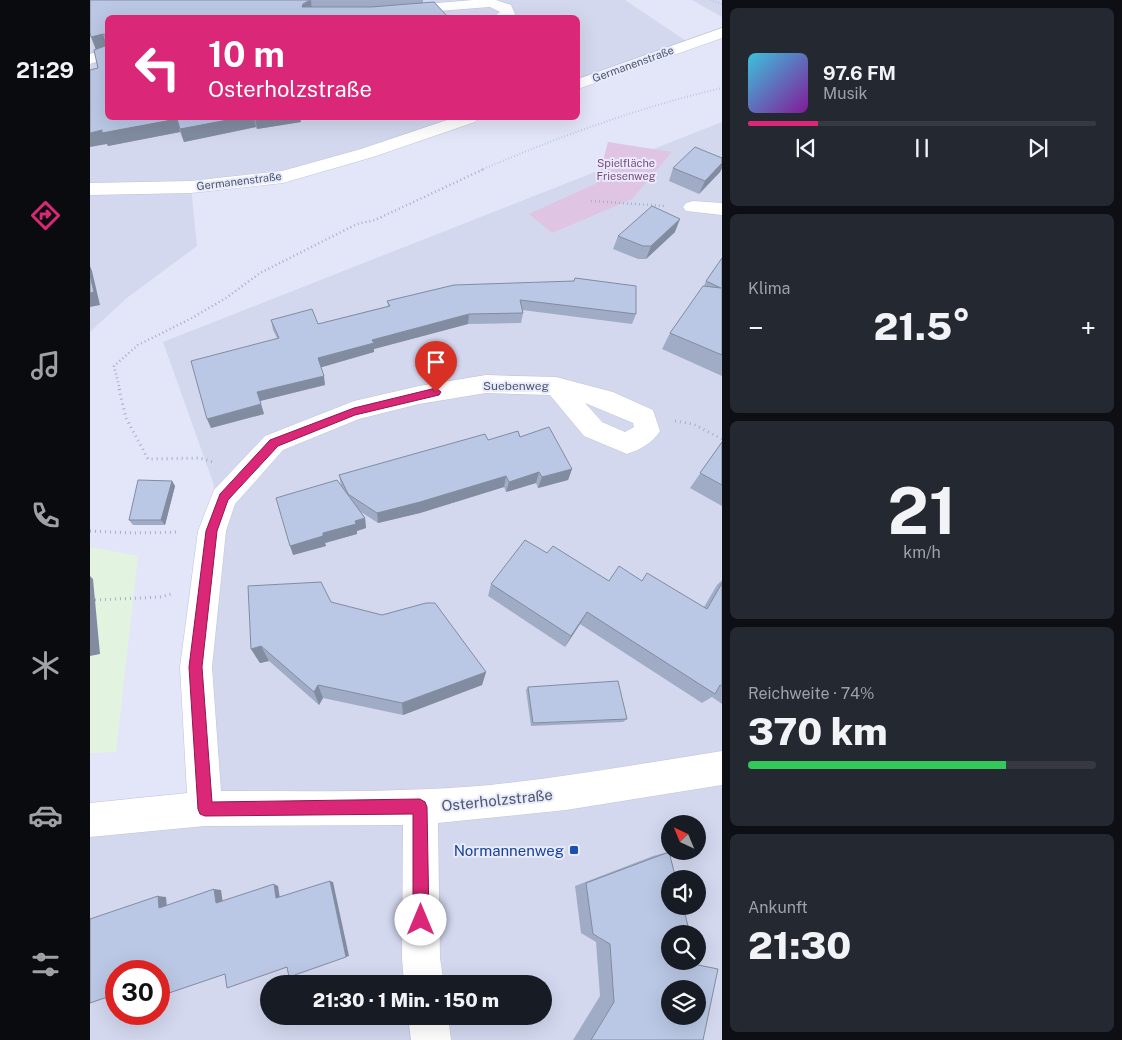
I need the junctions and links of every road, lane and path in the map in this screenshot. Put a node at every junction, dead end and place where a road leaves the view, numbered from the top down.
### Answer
1 (710, 0) edge
2 (722, 4) edge
3 (441, 6) junction
4 (386, 12) edge
5 (473, 15) edge
6 (506, 15) edge
7 (722, 33) edge
8 (105, 54) edge
9 (90, 59) edge
10 (580, 83) edge
11 (722, 88) edge
12 (463, 120) edge
13 (90, 189) edge
14 (591, 202) dead end
15 (693, 207) joint
16 (722, 209) edge
17 (644, 417) joint
18 (722, 439) edge
19 (246, 473) junction
20 (90, 531) edge
21 (212, 531) junction
22 (206, 582) junction
23 (95, 600) dead end
24 (722, 768) edge
25 (420, 807) junction
26 (205, 809) junction
27 (90, 820) edge
28 (423, 975) edge
29 (429, 1025) edge
30 (430, 1040) edge

1 - 2 path
3 - 4 street
3 - 5 street
3 - 6 street
7 - 10 street, Germanenstraße
8 - 9 street
11 - 19 path
12 - 13 street, Germanenstraße
14 - 15 path
15 - 16 street
17 - 18 path
17 - 19 street, Suebenweg
19 - 21 street, Suebenweg
20 - 21 path
21 - 22 street, Suebenweg
22 - 23 path
22 - 26 street, Suebenweg
24 - 25 street, Osterholzstraße
25 - 26 street, Osterholzstraße
25 - 28 street
26 - 27 street, Osterholzstraße
29 - 30 street

